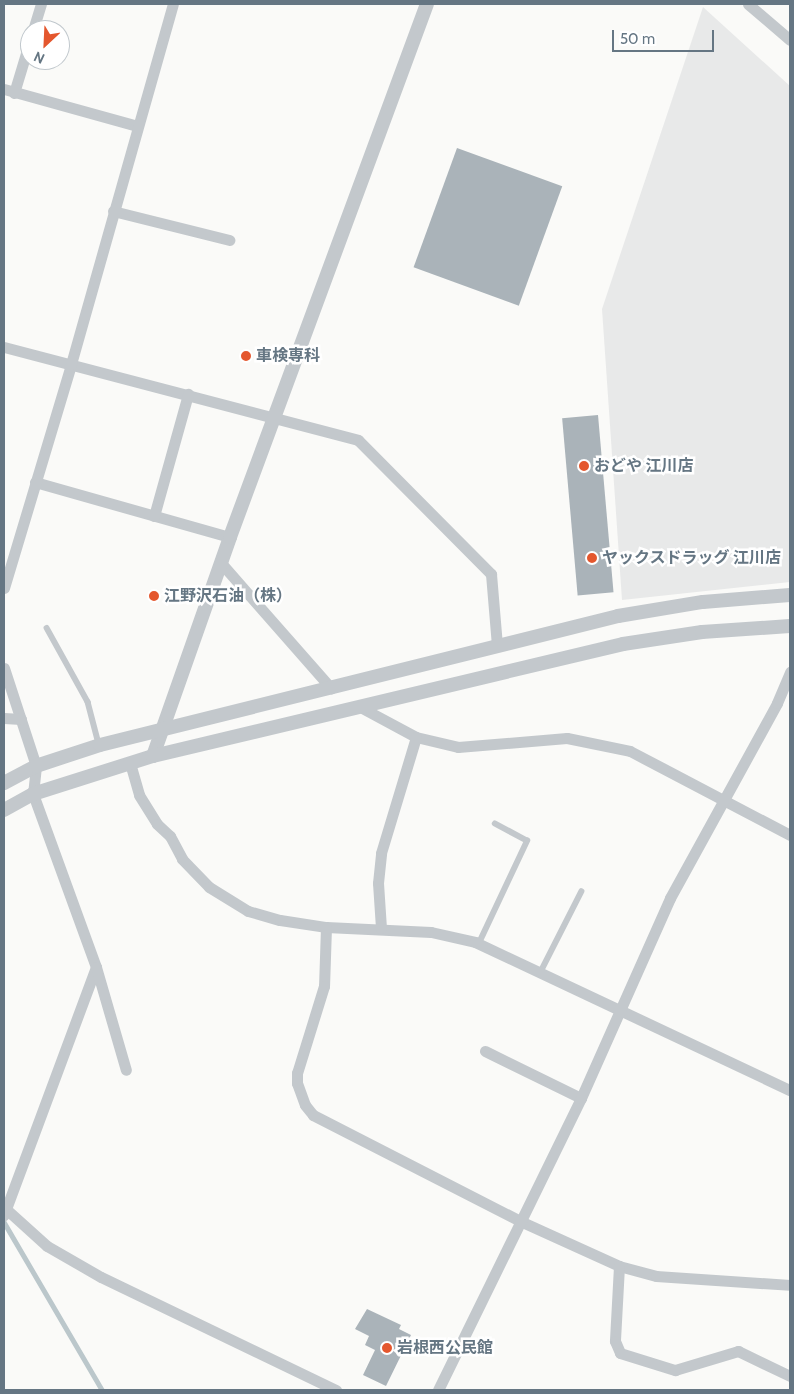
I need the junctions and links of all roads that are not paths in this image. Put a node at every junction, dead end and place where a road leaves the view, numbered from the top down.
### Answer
1 (41, 4) edge
2 (173, 4) edge
3 (427, 4) edge
4 (748, 4) edge
5 (36, 20) edge
6 (790, 40) edge
7 (20, 64) edge
8 (9, 91) edge
9 (137, 126) junction
10 (114, 211) junction
11 (228, 240) dead end
12 (4, 347) edge
13 (71, 364) junction
14 (188, 394) junction
15 (275, 418) junction
16 (35, 482) junction
17 (154, 516) junction
18 (230, 537) junction
19 (221, 563) junction
20 (4, 588) edge
21 (790, 595) edge
22 (790, 626) edge
23 (47, 628) dead end
24 (498, 646) junction
25 (4, 668) edge
26 (790, 672) edge
27 (331, 688) junction
28 (362, 708) junction
29 (4, 718) edge
30 (21, 719) junction
31 (165, 728) junction
32 (416, 737) junction
33 (100, 746) junction
34 (153, 756) junction
35 (130, 762) junction
36 (36, 766) junction
37 (4, 783) edge
38 (33, 794) junction
39 (721, 800) junction
40 (4, 810) edge
41 (495, 824) dead end
42 (790, 835) edge
43 (580, 892) dead end
44 (326, 927) junction
45 (381, 928) junction
46 (479, 943) junction
47 (96, 968) junction
48 (541, 972) junction
49 (621, 1010) junction
50 (485, 1052) dead end
51 (126, 1070) dead end
52 (790, 1090) edge
53 (581, 1098) junction
54 (5, 1212) edge
55 (520, 1221) junction
56 (619, 1266) junction
57 (790, 1285) edge
58 (790, 1376) edge
59 (336, 1390) edge
60 (438, 1390) edge

1 - 5 street
2 - 9 street
3 - 15 street
4 - 6 street
7 - 8 street
8 - 9 street
9 - 10 street
10 - 11 street
10 - 13 street
12 - 13 street
13 - 14 street
13 - 16 street
14 - 15 street
14 - 17 street
15 - 18 street
15 - 24 street
16 - 17 street
16 - 20 street
17 - 18 street
18 - 19 street
19 - 27 street
19 - 31 street
21 - 24 street
22 - 28 street
23 - 33 lane
24 - 27 street
25 - 30 street
26 - 39 street
27 - 31 street
28 - 32 street
28 - 34 street
29 - 30 street
30 - 36 street
31 - 33 street
31 - 34 street
32 - 39 street
32 - 45 street
33 - 36 street
34 - 35 street
35 - 38 street
35 - 44 street
36 - 37 street
36 - 38 street
38 - 40 street
38 - 47 street
39 - 42 street
39 - 49 street
41 - 46 lane
43 - 48 lane
44 - 45 street
44 - 55 street
45 - 46 street
46 - 48 street
47 - 51 street
47 - 54 street
48 - 49 street
49 - 52 street
49 - 53 street
50 - 53 street
53 - 55 street
54 - 59 street
55 - 56 street
55 - 60 street
56 - 57 street
56 - 58 street

